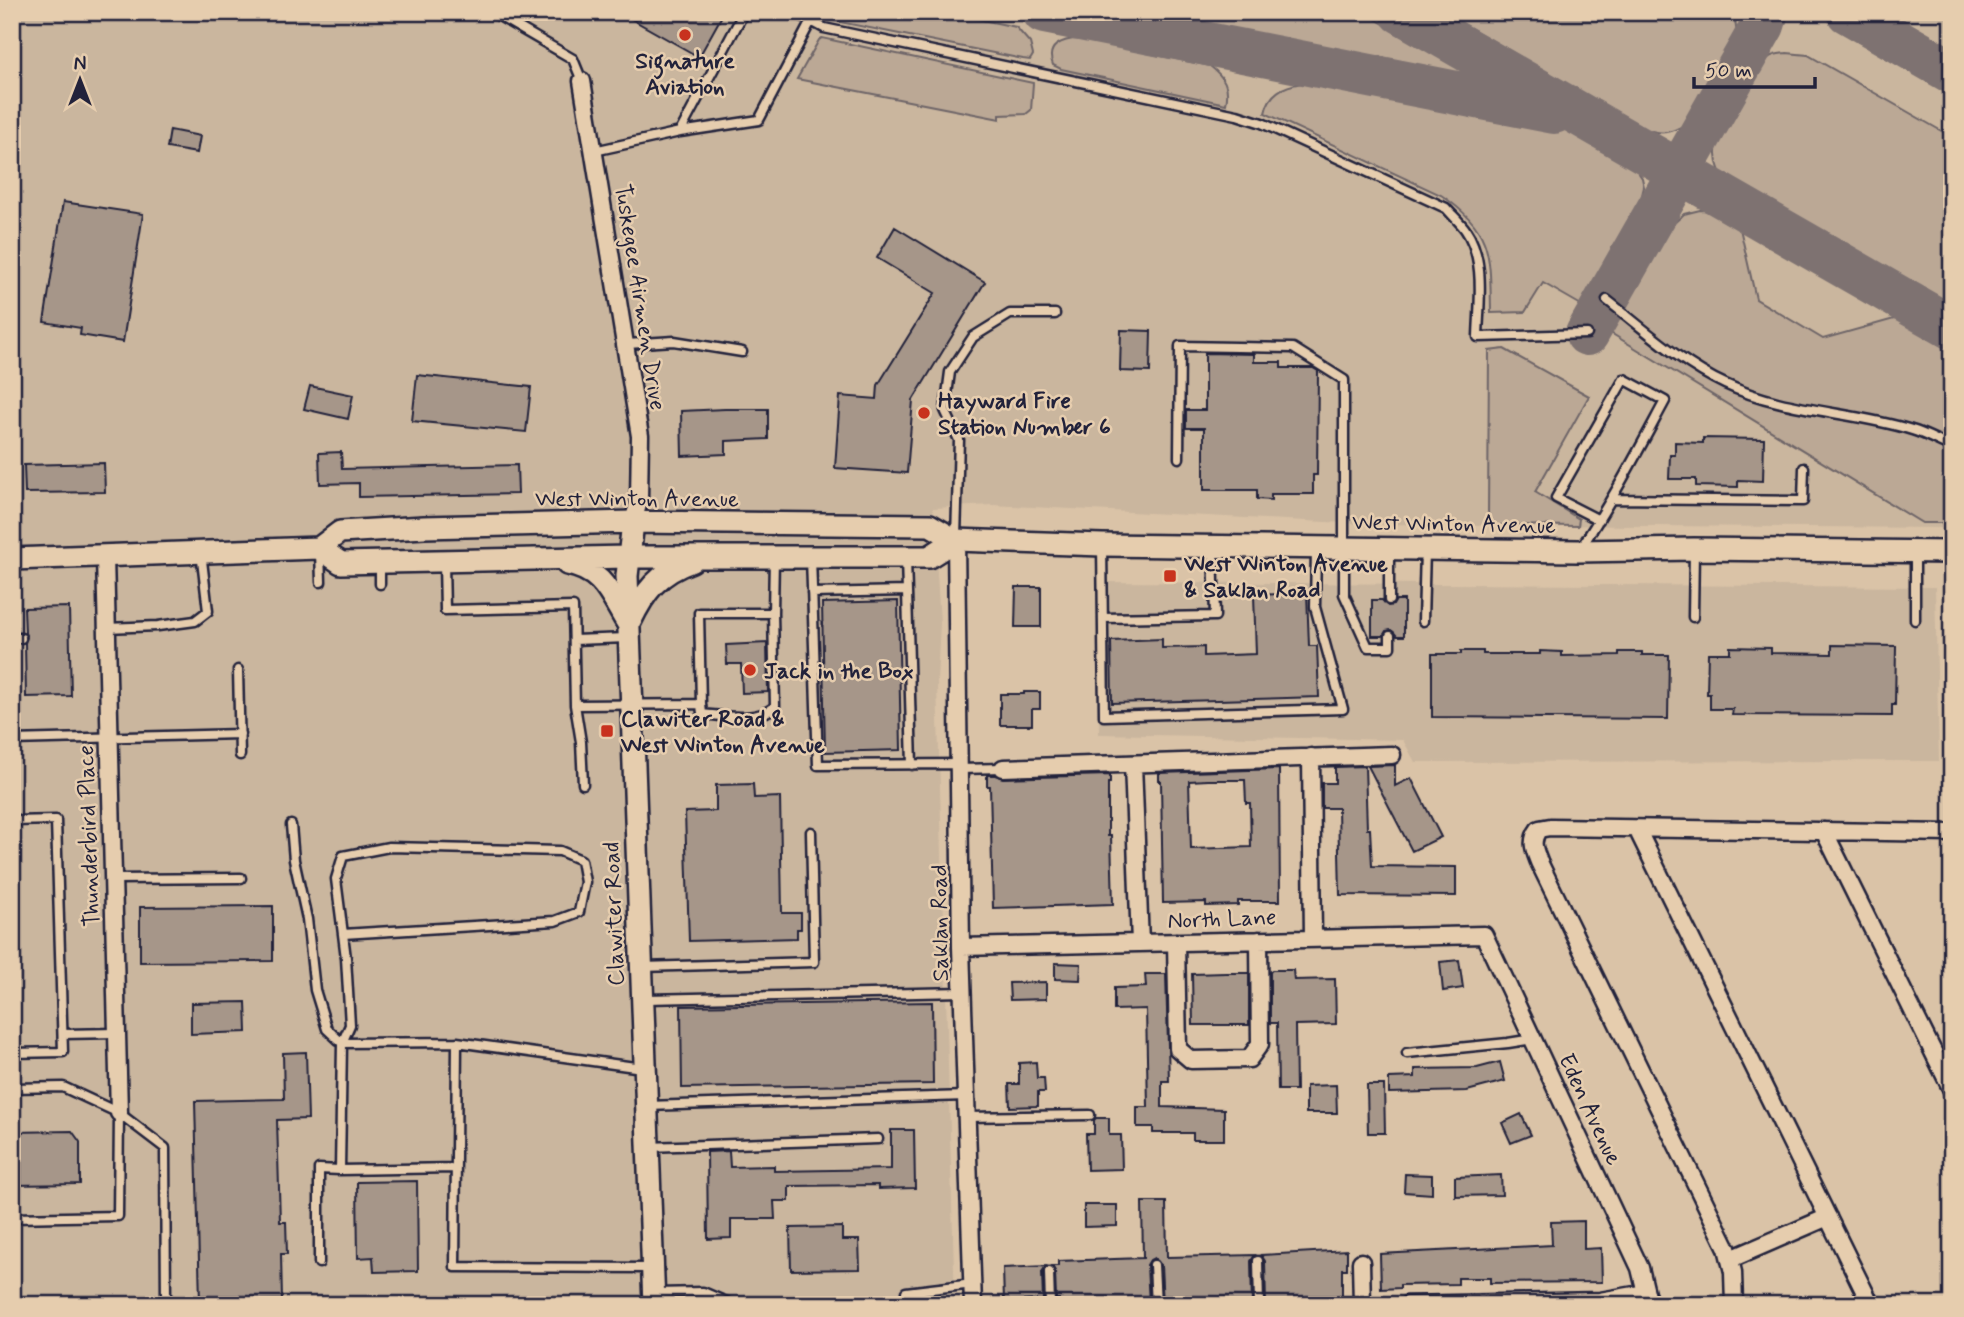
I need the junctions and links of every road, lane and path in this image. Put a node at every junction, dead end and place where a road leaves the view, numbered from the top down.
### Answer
1 (492, 12) edge
2 (744, 12) edge
3 (795, 12) edge
4 (811, 21) junction
5 (582, 81) joint
6 (680, 132) junction
7 (594, 151) junction
8 (1607, 300) dead end
9 (1055, 314) dead end
10 (1587, 334) dead end
11 (626, 344) junction
12 (742, 352) dead end
13 (1952, 447) edge
14 (1179, 458) dead end
15 (1804, 468) dead end
16 (1612, 499) junction
17 (1600, 520) junction
18 (633, 522) junction
19 (956, 540) junction
20 (1102, 545) junction
21 (1213, 547) junction
22 (319, 548) junction
23 (1343, 548) junction
24 (1389, 548) junction
25 (1316, 549) junction
26 (1425, 549) junction
27 (1694, 549) junction
28 (1578, 551) junction
29 (201, 552) junction
30 (1915, 552) junction
31 (1952, 552) edge
32 (105, 557) junction
33 (627, 557) junction
34 (704, 557) junction
35 (774, 557) junction
36 (811, 557) junction
37 (906, 557) junction
38 (12, 559) edge
39 (537, 559) junction
40 (444, 561) junction
41 (321, 582) dead end
42 (907, 591) junction
43 (812, 593) junction
44 (1389, 600) dead end
45 (773, 613) junction
46 (1693, 617) dead end
47 (1103, 618) junction
48 (1915, 620) dead end
49 (1423, 621) dead end
50 (106, 628) junction
51 (629, 632) junction
52 (1390, 636) dead end
53 (574, 639) junction
54 (238, 670) dead end
55 (631, 704) junction
56 (701, 704) junction
57 (575, 705) junction
58 (240, 734) junction
59 (108, 737) junction
60 (12, 740) edge
61 (240, 755) dead end
62 (1392, 755) dead end
63 (1311, 757) junction
64 (1133, 764) junction
65 (912, 765) junction
66 (959, 767) junction
67 (1003, 768) joint
68 (583, 784) dead end
69 (12, 821) edge
70 (291, 825) dead end
71 (1637, 828) junction
72 (1824, 831) junction
73 (811, 832) dead end
74 (1949, 838) edge
75 (241, 878) dead end
76 (112, 879) junction
77 (343, 934) junction
78 (1484, 935) joint
79 (1313, 939) junction
80 (1259, 940) junction
81 (1176, 942) junction
82 (1140, 943) junction
83 (961, 947) junction
84 (642, 967) junction
85 (963, 992) junction
86 (643, 999) junction
87 (117, 1033) junction
88 (63, 1034) junction
89 (1533, 1038) junction
90 (342, 1042) junction
91 (457, 1042) junction
92 (12, 1053) edge
93 (1407, 1053) dead end
94 (645, 1069) junction
95 (12, 1088) edge
96 (1952, 1090) edge
97 (966, 1096) junction
98 (647, 1107) junction
99 (119, 1113) junction
100 (1090, 1115) dead end
101 (967, 1117) junction
102 (878, 1139) dead end
103 (648, 1147) junction
104 (456, 1168) junction
105 (340, 1170) junction
106 (1828, 1217) junction
107 (12, 1218) edge
108 (1731, 1259) junction
109 (1258, 1261) dead end
110 (1361, 1262) dead end
111 (319, 1263) dead end
112 (1154, 1265) dead end
113 (653, 1268) junction
114 (1049, 1272) dead end
115 (973, 1284) junction
116 (906, 1292) dead end
117 (654, 1299) edge
118 (1647, 1299) edge
119 (166, 1304) edge
120 (800, 1305) edge
121 (973, 1305) edge
122 (1050, 1305) edge
123 (1156, 1305) edge
124 (1259, 1305) edge
125 (1362, 1305) edge
126 (1407, 1305) edge
127 (1734, 1305) edge
128 (1871, 1305) edge

1 - 5 lane
2 - 6 lane
3 - 4 lane
4 - 6 lane
4 - 10 lane
5 - 7 street, Tuskegee Airmen Drive
6 - 7 lane
7 - 11 street, Tuskegee Airmen Drive
8 - 13 lane
9 - 19 lane
11 - 12 lane
11 - 18 street, Tuskegee Airmen Drive
14 - 23 lane
15 - 16 lane
16 - 17 lane
16 - 17 lane
17 - 28 lane
18 - 19 main road, West Winton Avenue
18 - 22 main road, West Winton Avenue
18 - 33 main road, Clawiter Road
19 - 20 main road, West Winton Avenue
19 - 37 main road, West Winton Avenue
19 - 66 street, Saklan Road
20 - 21 main road, West Winton Avenue
20 - 47 lane
21 - 25 main road, West Winton Avenue
21 - 47 lane
22 - 29 main road, West Winton Avenue
22 - 40 main road, West Winton Avenue
22 - 41 lane
23 - 24 main road, West Winton Avenue
23 - 25 main road, West Winton Avenue
23 - 52 lane
24 - 26 main road, West Winton Avenue
24 - 44 lane
25 - 47 lane
26 - 28 main road, West Winton Avenue
26 - 49 lane
27 - 28 main road, West Winton Avenue
27 - 30 main road, West Winton Avenue
27 - 46 lane
29 - 32 main road, West Winton Avenue
29 - 50 lane
30 - 31 main road, West Winton Avenue
30 - 48 lane
32 - 38 main road, West Winton Avenue
32 - 50 street, Thunderbird Place
33 - 34 main road, West Winton Avenue
33 - 39 main road, West Winton Avenue
33 - 51 main road, Clawiter Road
34 - 35 main road, West Winton Avenue
34 - 51 main road
35 - 36 main road, West Winton Avenue
35 - 45 lane
36 - 37 main road, West Winton Avenue
36 - 43 lane
37 - 42 lane
39 - 40 main road, West Winton Avenue
39 - 51 main road
40 - 53 lane
42 - 43 lane
42 - 65 lane
43 - 65 lane
45 - 56 lane
45 - 56 lane
50 - 59 street, Thunderbird Place
51 - 53 lane
51 - 55 main road, Clawiter Road
53 - 57 lane
54 - 58 lane
55 - 56 lane
55 - 57 lane
55 - 84 main road, Clawiter Road
57 - 68 lane
58 - 59 lane
58 - 61 lane
59 - 60 lane
59 - 76 street, Thunderbird Place
62 - 63 street
63 - 64 street
63 - 79 street
64 - 67 street
64 - 82 street
65 - 66 lane
66 - 67 lane
66 - 83 street, Saklan Road
69 - 88 lane
70 - 90 lane
71 - 72 street
71 - 106 street
71 - 108 street
72 - 74 street
72 - 96 street
73 - 84 lane
75 - 76 lane
76 - 87 street, Thunderbird Place
77 - 77 lane
77 - 90 lane
78 - 79 street, North Lane
78 - 89 street, Eden Avenue
79 - 80 street, North Lane
80 - 81 street, North Lane
80 - 81 street
81 - 82 street, North Lane
82 - 83 street, North Lane
83 - 85 street, Saklan Road
84 - 86 main road, Clawiter Road
85 - 86 lane
85 - 97 street, Saklan Road
86 - 94 main road, Clawiter Road
87 - 88 lane
87 - 99 street, Thunderbird Place
88 - 92 lane
89 - 93 lane
89 - 118 street, Eden Avenue
90 - 91 lane
90 - 105 lane
91 - 94 lane
91 - 104 lane
94 - 98 main road, Clawiter Road
95 - 99 lane
97 - 98 lane
97 - 101 street, Saklan Road
98 - 103 main road, Clawiter Road
99 - 107 lane
99 - 119 lane
100 - 101 lane
101 - 115 street, Saklan Road
102 - 103 lane
103 - 113 main road, Clawiter Road
104 - 105 lane
104 - 113 lane
105 - 111 lane
106 - 108 street
106 - 128 street
108 - 127 street
109 - 124 lane
110 - 125 street
112 - 123 lane
113 - 117 main road, Clawiter Road
114 - 122 lane
115 - 116 lane
115 - 121 street, Saklan Road
117 - 120 lane
118 - 126 street

